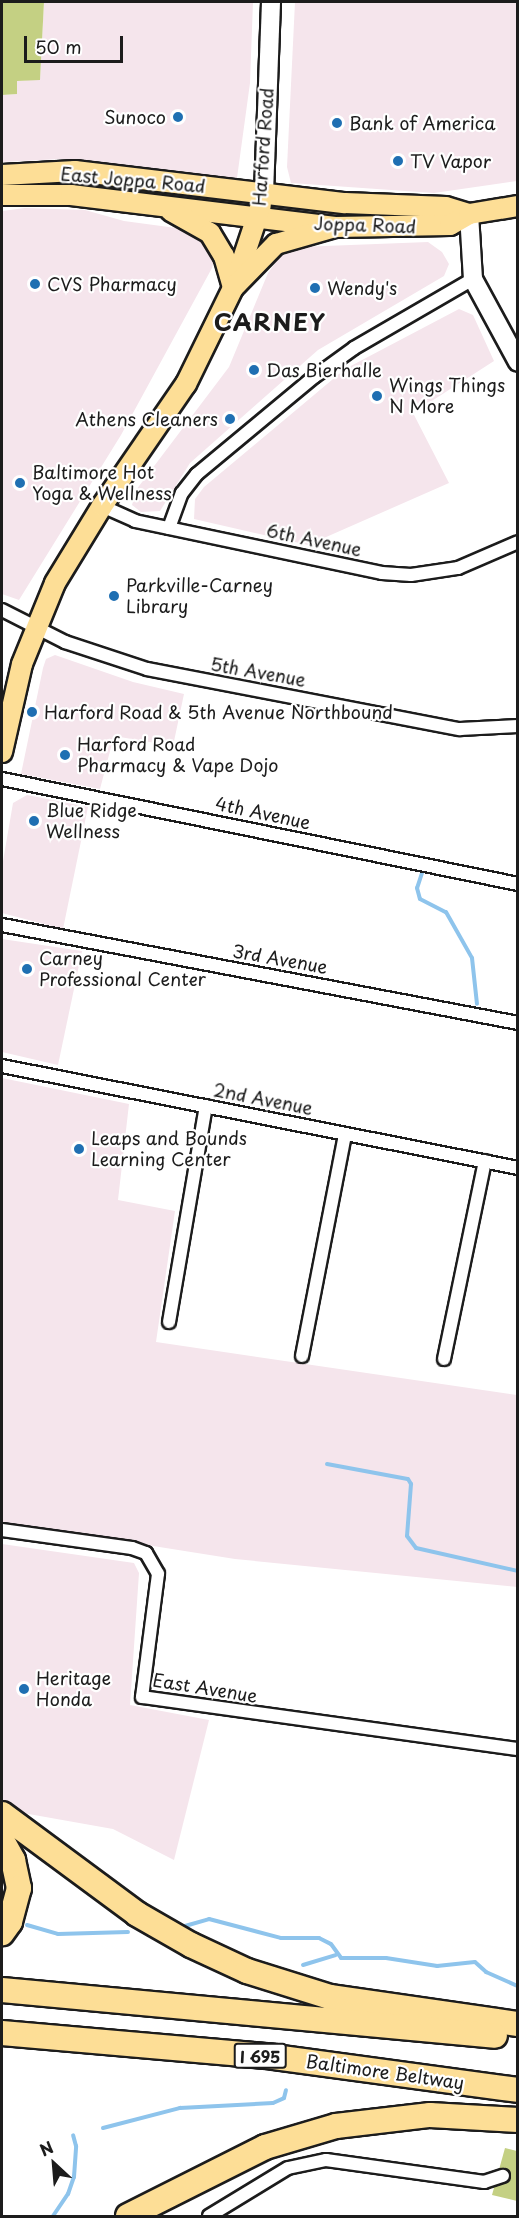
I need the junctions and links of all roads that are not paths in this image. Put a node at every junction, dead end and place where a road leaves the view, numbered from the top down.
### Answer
1 (271, 2) edge
2 (2, 175) edge
3 (264, 193) junction
4 (2, 195) edge
5 (151, 203) junction
6 (518, 206) edge
7 (469, 214) junction
8 (258, 216) junction
9 (335, 226) junction
10 (473, 279) junction
11 (233, 288) junction
12 (518, 362) edge
13 (102, 506) junction
14 (169, 528) junction
15 (518, 542) edge
16 (2, 610) edge
17 (34, 628) junction
18 (518, 726) edge
19 (2, 752) edge
20 (2, 779) edge
21 (518, 884) edge
22 (2, 925) edge
23 (518, 1023) edge
24 (2, 1066) edge
25 (206, 1106) junction
26 (345, 1134) junction
27 (485, 1161) junction
28 (518, 1168) edge
29 (169, 1322) dead end
30 (302, 1356) dead end
31 (444, 1359) dead end
32 (2, 1530) edge
33 (518, 1749) edge
34 (2, 1814) edge
35 (2, 1840) edge
36 (2, 1933) edge
37 (2, 1990) edge
38 (518, 2024) edge
39 (2, 2033) edge
40 (518, 2039) edge
41 (518, 2090) edge
42 (518, 2120) edge
43 (503, 2176) dead end
44 (128, 2217) edge
45 (209, 2217) edge

1 - 3 main road, Harford Road
2 - 3 main road, East Joppa Road
3 - 7 main road, Joppa Road
3 - 8 main road, Harford Road
4 - 5 main road, East Joppa Road
5 - 8 main road, East Joppa Road
5 - 11 main road
6 - 7 main road, Joppa Road
7 - 9 main road, Joppa Road
7 - 10 main road
8 - 9 main road, Joppa Road
8 - 11 main road, Harford Road
9 - 11 main road
10 - 12 main road
10 - 14 street
11 - 13 main road
13 - 14 street, 6th Avenue
13 - 17 main road
14 - 15 street, 6th Avenue
16 - 17 street, 5th Avenue
17 - 18 street, 5th Avenue
17 - 19 main road
20 - 21 street, 4th Avenue
22 - 23 street, 3rd Avenue
24 - 25 street, 2nd Avenue
25 - 26 street, 2nd Avenue
25 - 29 street
26 - 27 street, 2nd Avenue
26 - 30 street
27 - 28 street, 2nd Avenue
27 - 31 street
32 - 33 street, East Avenue
34 - 38 highway
35 - 36 highway
37 - 40 highway
39 - 41 highway, Baltimore Beltway / I 695
42 - 44 highway
43 - 45 street

